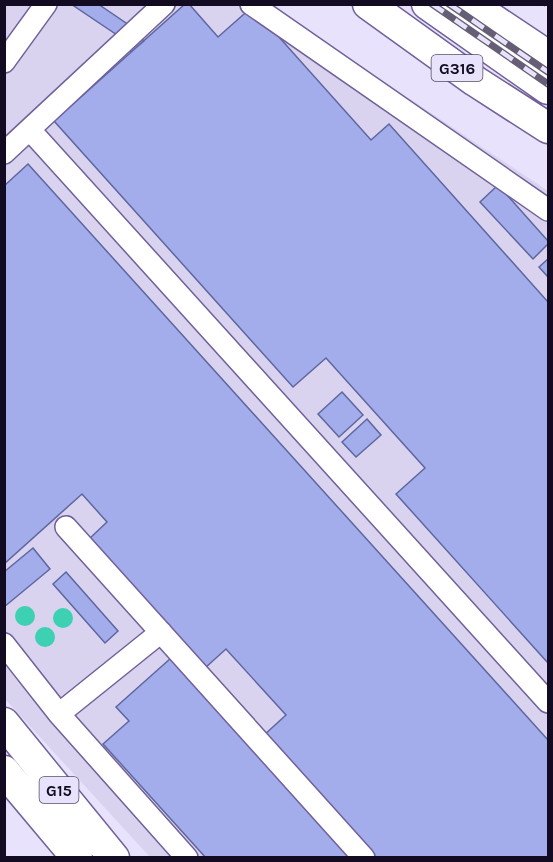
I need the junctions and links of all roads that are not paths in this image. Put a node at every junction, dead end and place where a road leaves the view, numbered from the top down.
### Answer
1 (46, 4) edge
2 (164, 4) edge
3 (251, 4) edge
4 (343, 4) edge
5 (368, 4) edge
6 (390, 4) edge
7 (427, 4) edge
8 (470, 4) edge
9 (477, 4) edge
10 (142, 12) edge
11 (512, 32) junction
12 (549, 56) edge
13 (4, 62) edge
14 (475, 81) junction
15 (549, 88) edge
16 (549, 114) edge
17 (549, 128) edge
18 (30, 130) junction
19 (4, 153) edge
20 (549, 210) edge
21 (66, 527) dead end
22 (161, 632) junction
23 (4, 644) edge
24 (549, 702) edge
25 (59, 714) junction
26 (4, 723) edge
27 (4, 771) edge
28 (77, 858) edge
29 (114, 858) edge
30 (187, 858) edge
31 (364, 858) edge

1 - 13 lane
2 - 10 lane
3 - 20 lane
4 - 14 highway
5 - 14 highway, G316
6 - 16 highway
7 - 15 highway
8 - 11 highway
9 - 11 highway
10 - 18 lane
11 - 12 highway
14 - 17 highway, G316
18 - 19 lane
18 - 24 lane
21 - 22 lane
22 - 25 lane
22 - 31 lane
23 - 25 lane
25 - 30 lane
26 - 29 highway, G15
27 - 28 highway, G15

